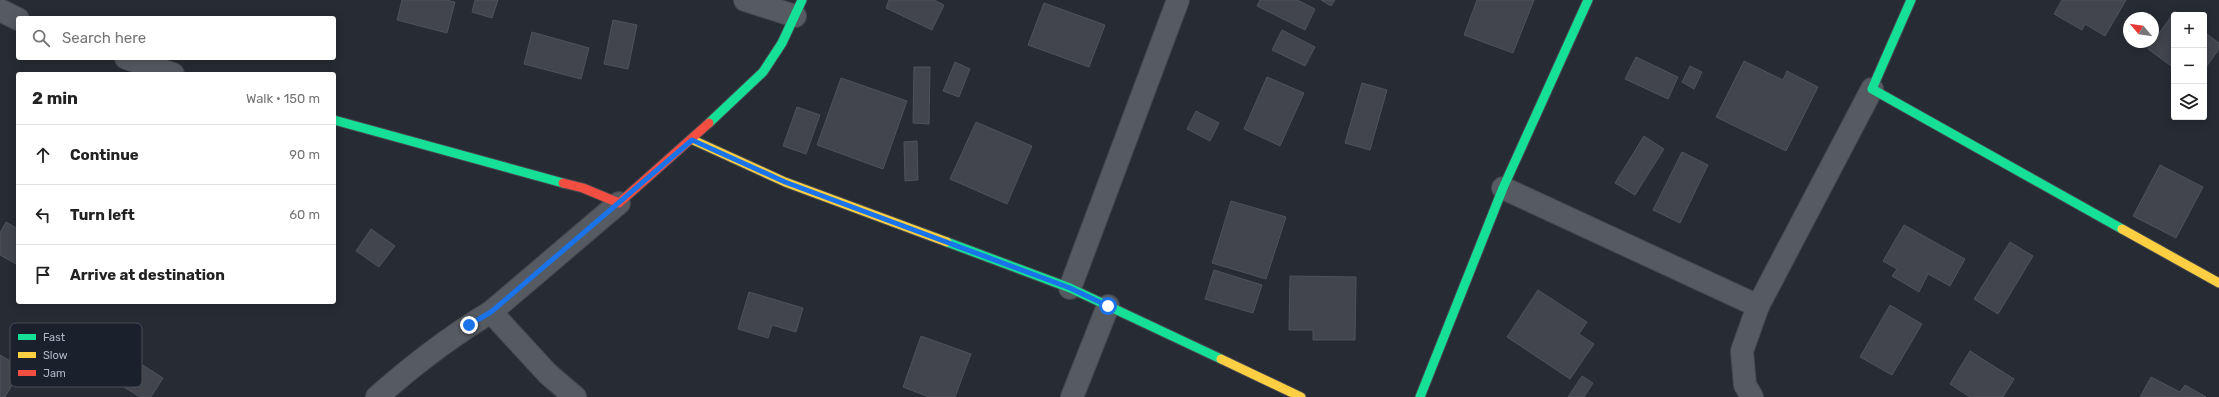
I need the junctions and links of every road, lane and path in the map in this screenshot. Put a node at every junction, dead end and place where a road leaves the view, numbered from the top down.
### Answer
1 (745, 0) edge
2 (1178, 0) edge
3 (1588, 0) edge
4 (1911, 0) edge
5 (798, 8) edge
6 (132, 60) edge
7 (167, 72) edge
8 (1872, 89) junction
9 (336, 121) edge
10 (692, 140) junction
11 (1503, 188) junction
12 (619, 203) junction
13 (2219, 283) edge
14 (1070, 288) junction
15 (1108, 306) junction
16 (1758, 306) junction
17 (491, 312) junction
18 (377, 397) edge
19 (575, 397) edge
20 (1072, 397) edge
21 (1301, 397) edge
22 (1420, 397) edge
23 (1752, 397) edge

1 - 5 street
2 - 14 street
3 - 11 street
4 - 8 street
5 - 10 street
6 - 7 street
8 - 13 street
8 - 16 street
9 - 12 street
10 - 12 street
10 - 14 street
11 - 16 street
11 - 22 street
12 - 17 street
14 - 15 street
15 - 20 street
15 - 21 street
16 - 23 street
17 - 18 street
17 - 19 street

